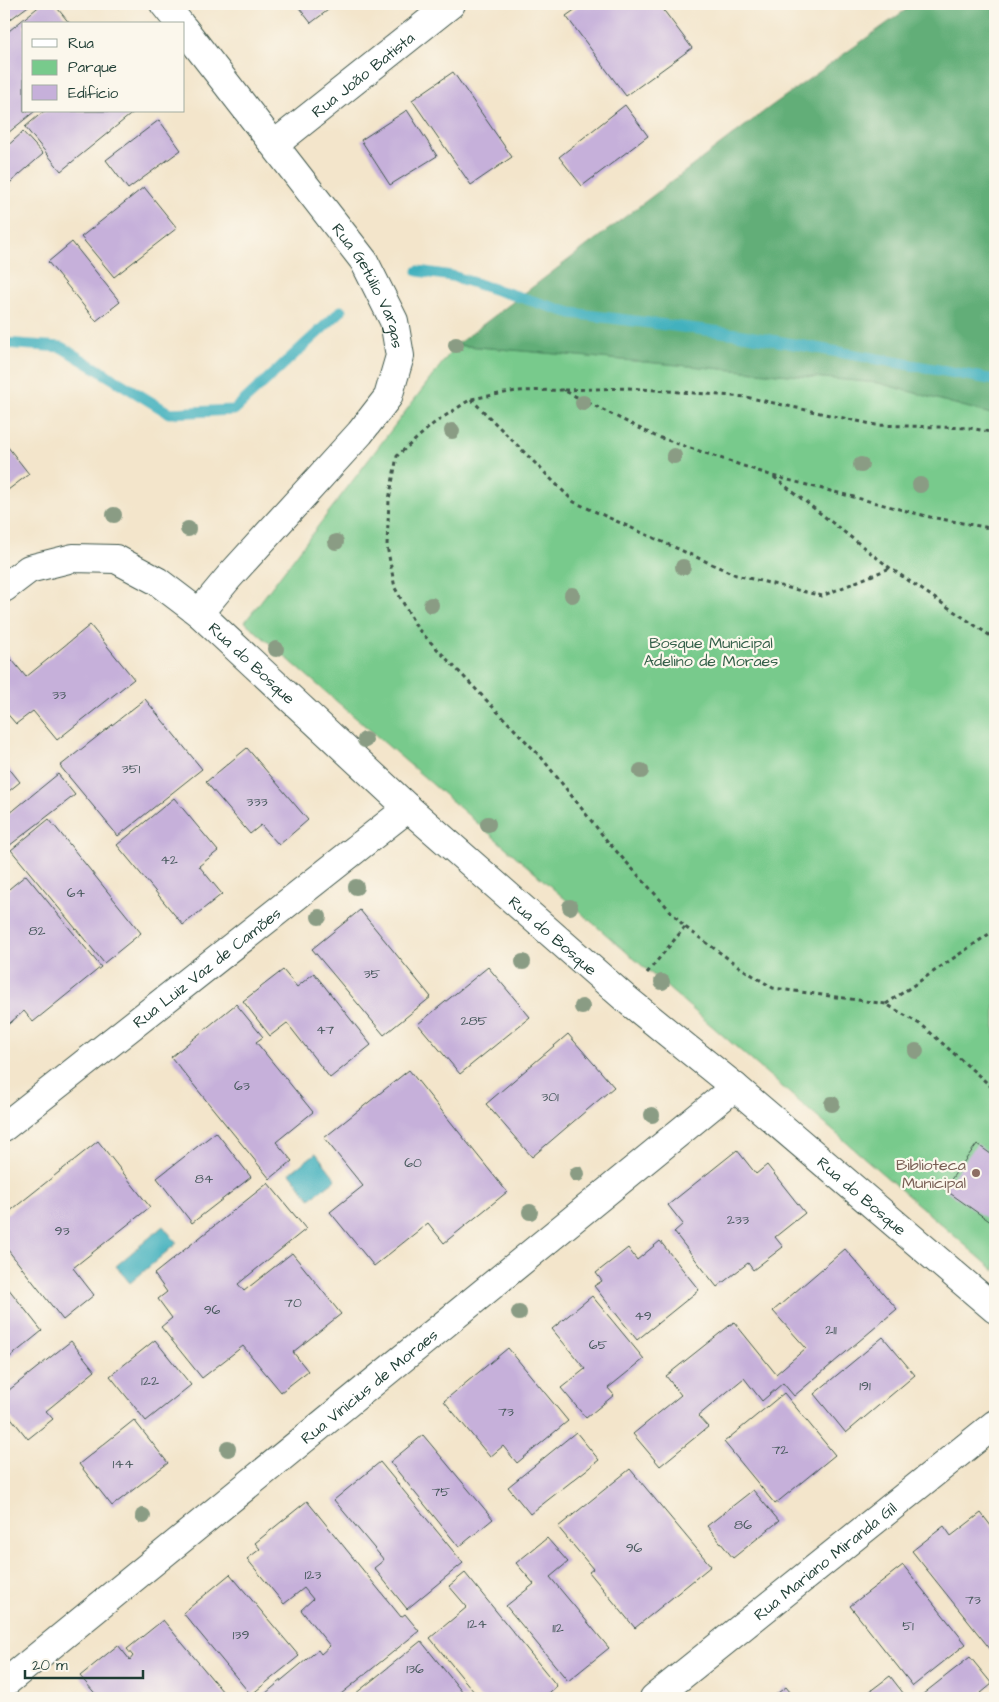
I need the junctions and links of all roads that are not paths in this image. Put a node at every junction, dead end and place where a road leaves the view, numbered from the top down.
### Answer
1 (164, 4) edge
2 (451, 4) edge
3 (178, 22) edge
4 (185, 30) edge
5 (275, 144) junction
6 (4, 588) edge
7 (200, 613) junction
8 (408, 808) junction
9 (736, 1088) junction
10 (4, 1127) edge
11 (995, 1309) edge
12 (995, 1424) edge
13 (4, 1684) edge
14 (654, 1698) edge

1 - 3 street
2 - 5 street, Rua João Batista
4 - 5 street, Rua Getúlio Vargas
5 - 7 street, Rua Getúlio Vargas
6 - 7 street, Rua do Bosque
7 - 8 street, Rua do Bosque
8 - 9 street, Rua do Bosque
8 - 10 street, Rua Luiz Vaz de Camões
9 - 11 street, Rua do Bosque
9 - 13 street, Rua Vinicius de Moraes
12 - 14 street, Rua Mariano Miranda Gil

